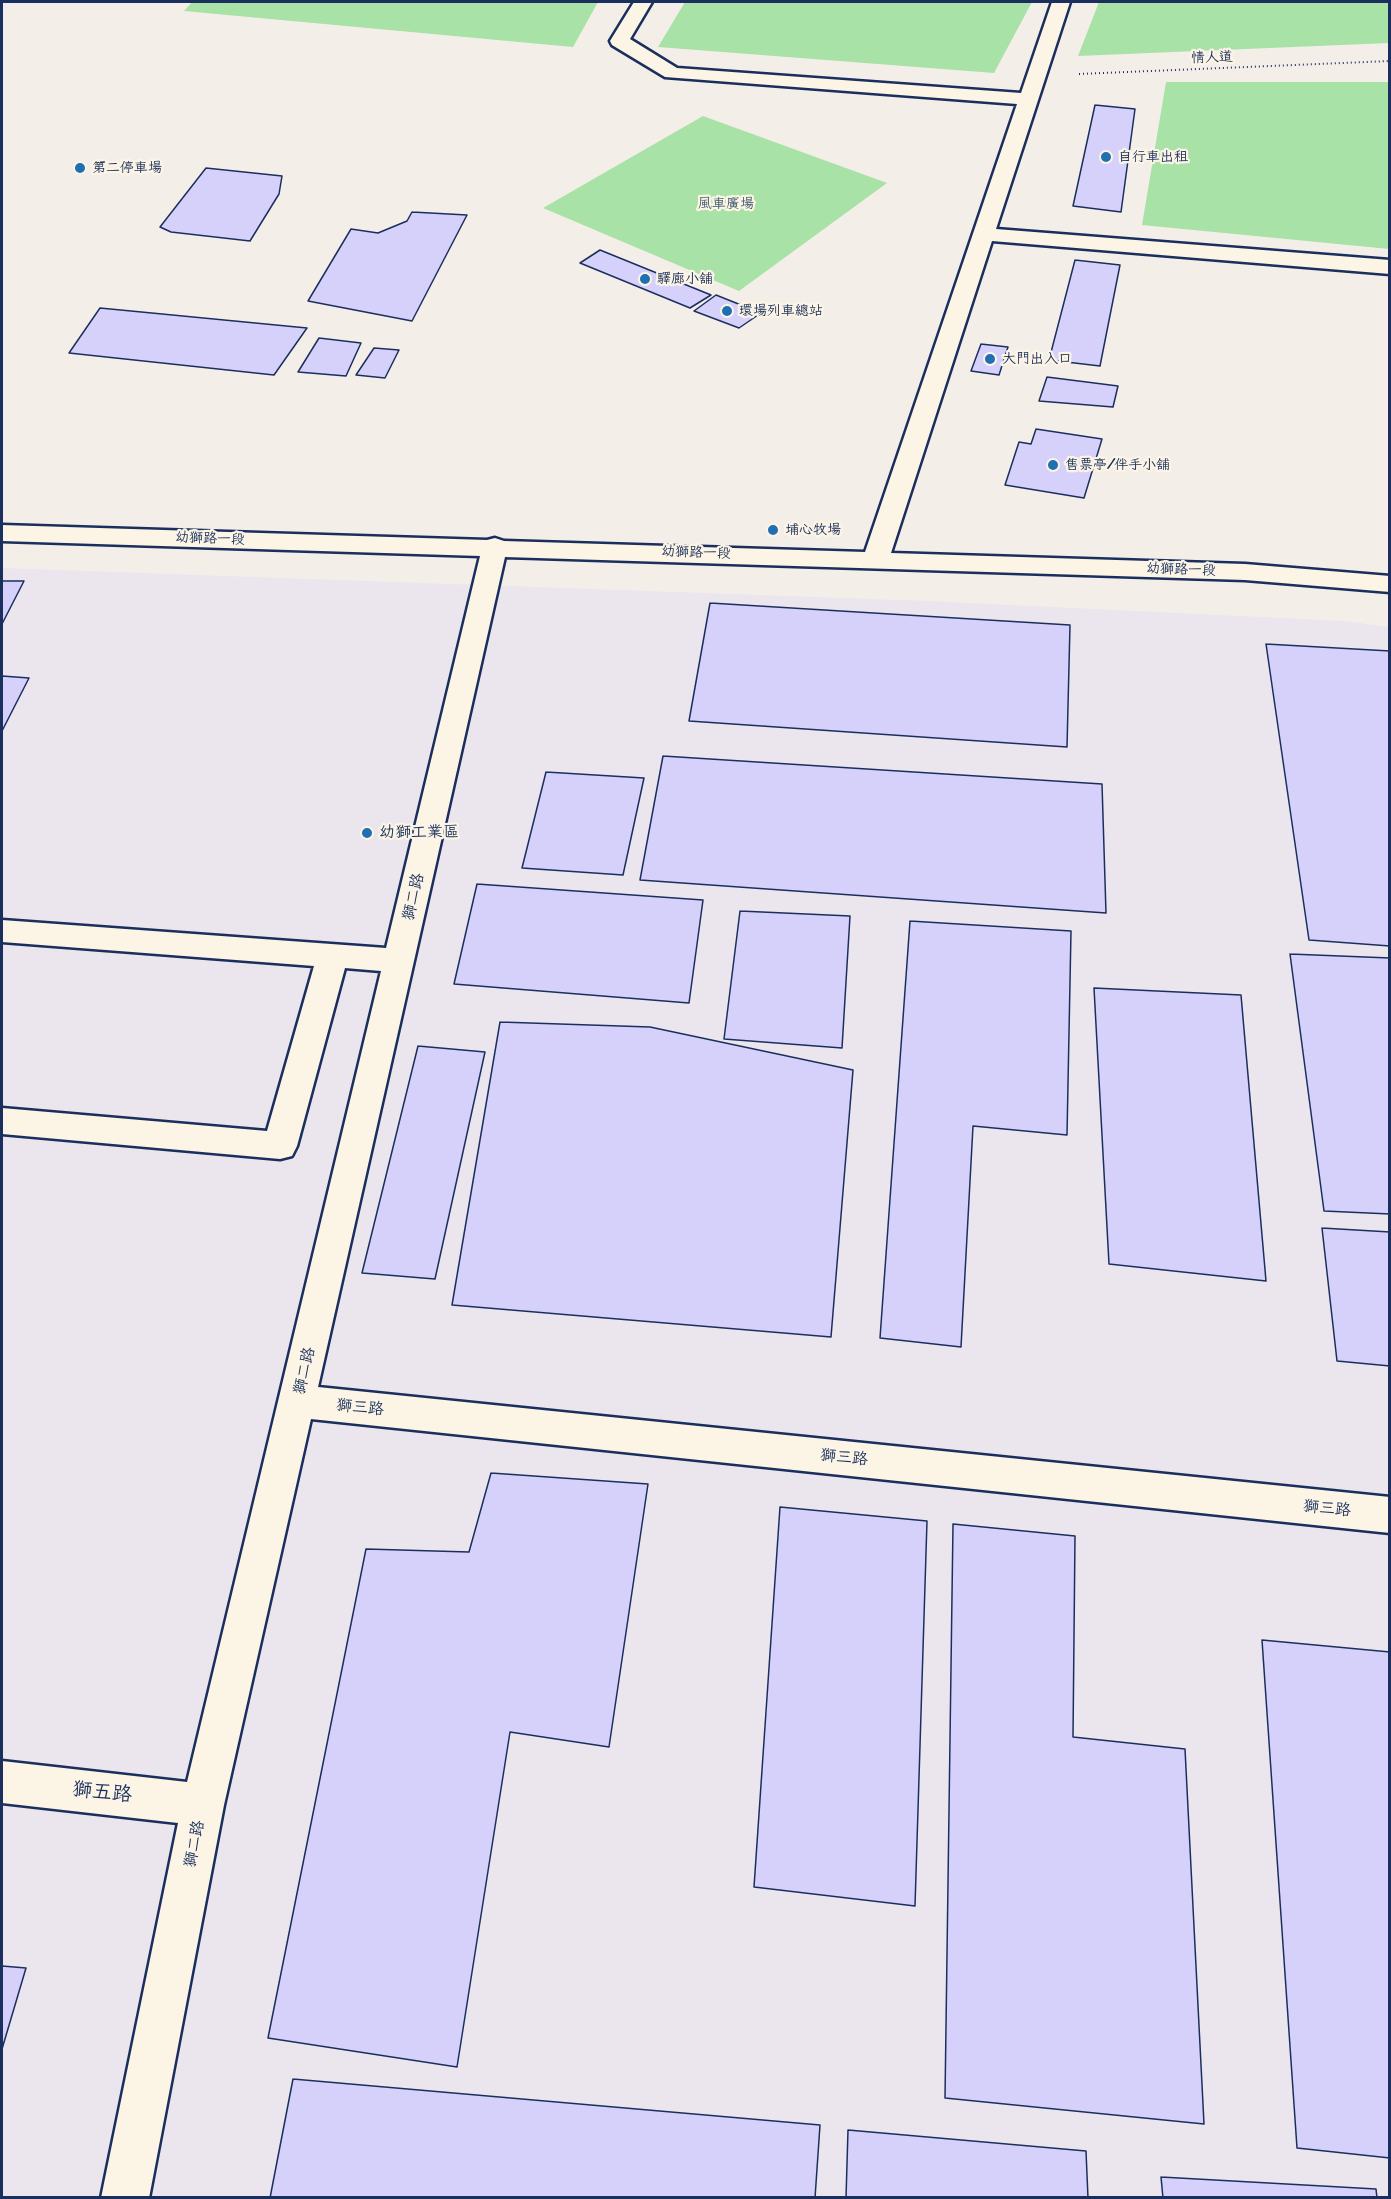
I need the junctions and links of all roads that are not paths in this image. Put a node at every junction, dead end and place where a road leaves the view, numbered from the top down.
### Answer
1 (643, 2) edge
2 (1060, 2) edge
3 (1029, 99) junction
4 (984, 234) junction
5 (1389, 267) edge
6 (2, 533) edge
7 (495, 546) junction
8 (876, 559) junction
9 (1389, 584) edge
10 (2, 931) edge
11 (333, 955) junction
12 (399, 961) junction
13 (2, 1121) edge
14 (298, 1401) junction
15 (1389, 1515) edge
16 (2, 1782) edge
17 (203, 1805) junction
18 (125, 2198) edge

1 - 3 street
2 - 3 street
3 - 4 street
4 - 5 street
4 - 8 street
6 - 7 street, 幼獅路一段
7 - 8 street, 幼獅路一段
7 - 12 street, 獅二路
8 - 9 street, 幼獅路一段
10 - 11 street
11 - 12 street
11 - 13 street
12 - 14 street, 獅二路
14 - 15 street, 獅三路
14 - 17 street, 獅二路
16 - 17 street, 獅五路
17 - 18 street, 獅二路

